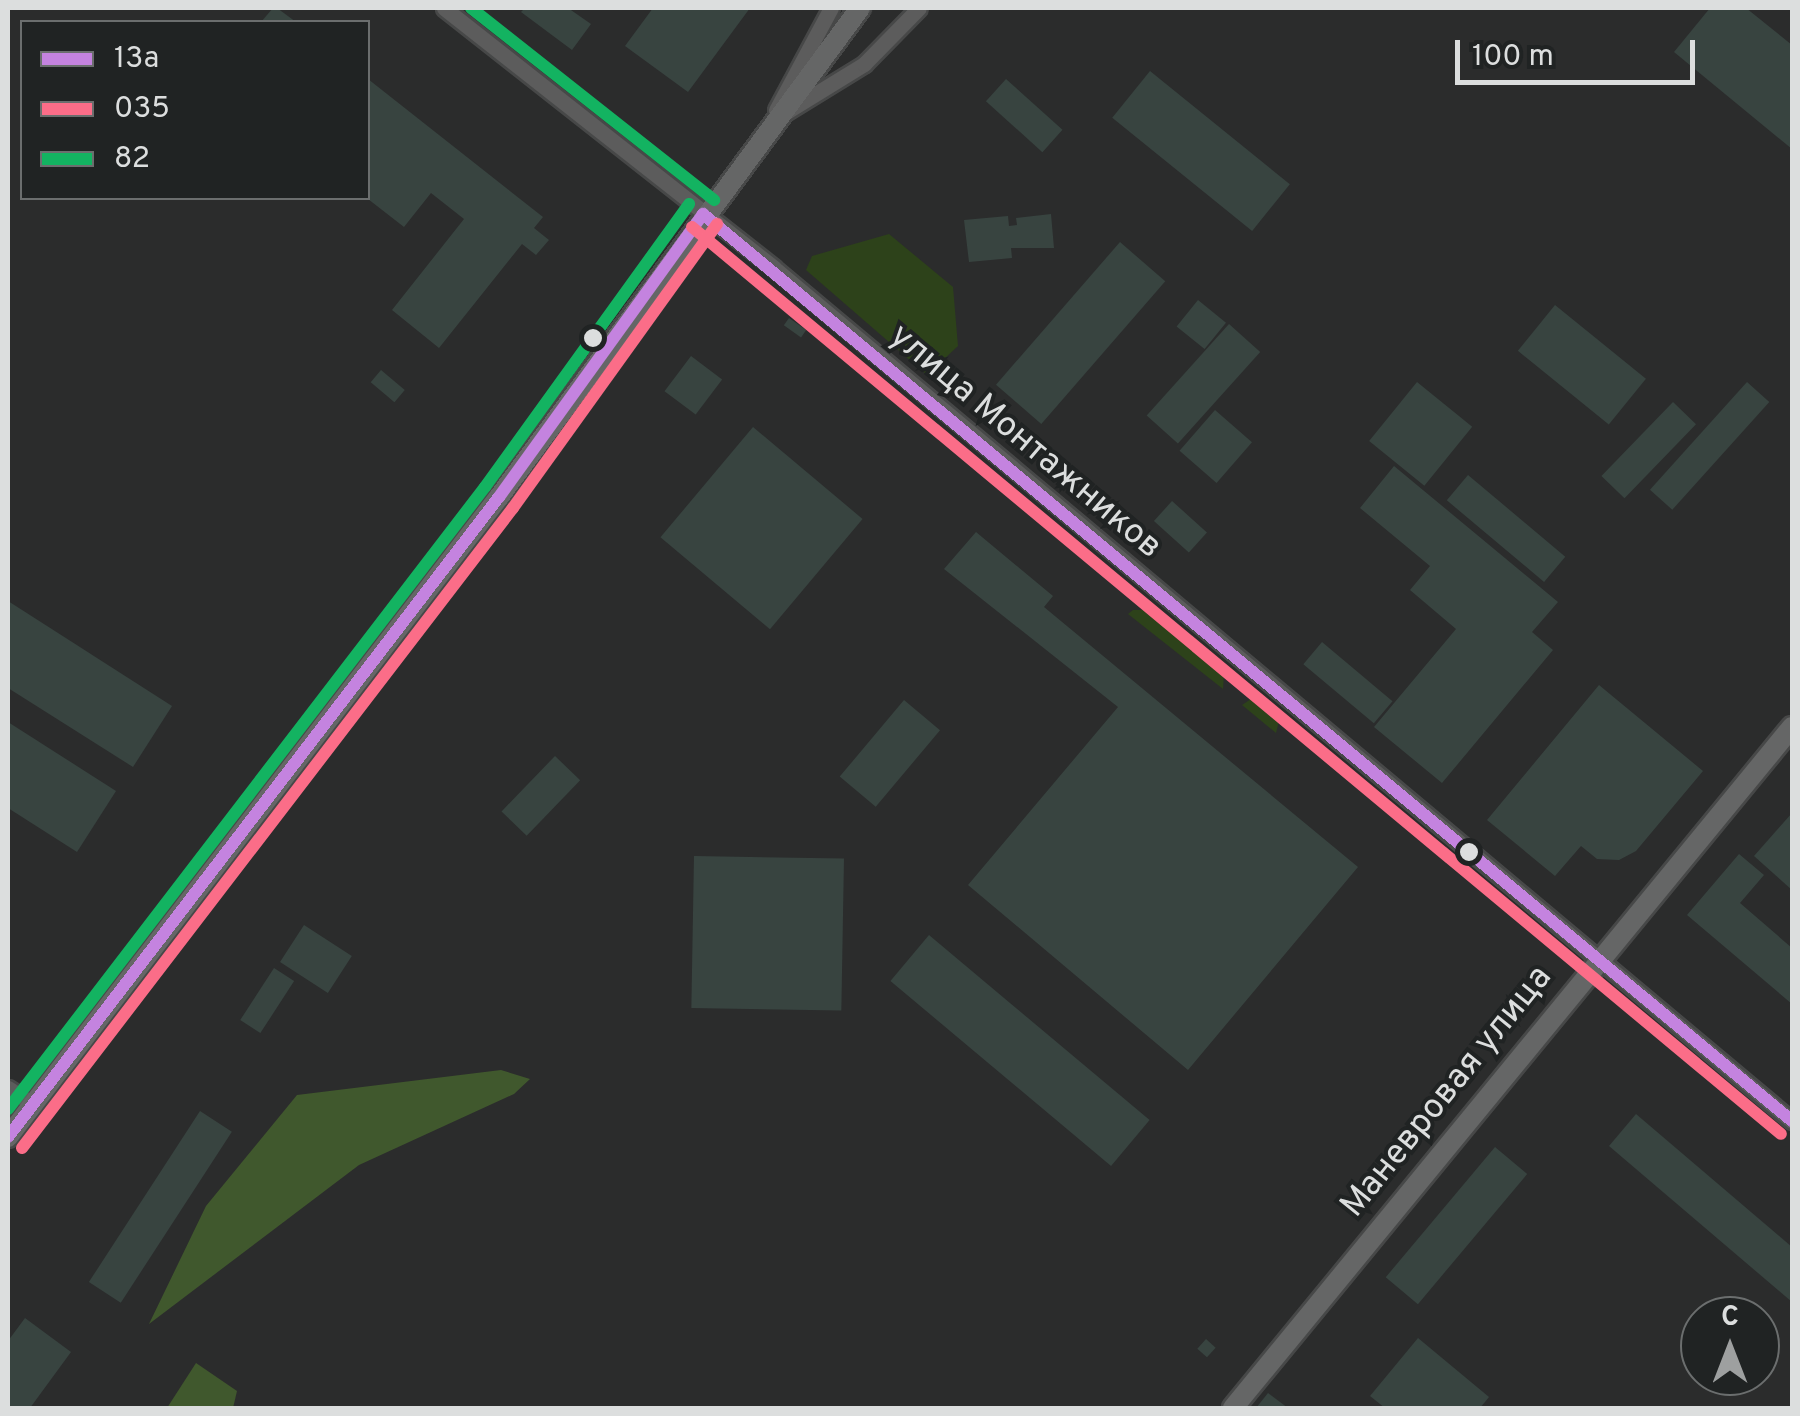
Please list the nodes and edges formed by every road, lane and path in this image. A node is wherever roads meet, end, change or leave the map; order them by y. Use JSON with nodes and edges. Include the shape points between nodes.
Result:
{"nodes":[{"id":1,"x":444,"y":8,"type":"edge"},
{"id":2,"x":831,"y":8,"type":"edge"},
{"id":3,"x":860,"y":8,"type":"edge"},
{"id":4,"x":919,"y":8,"type":"edge"},
{"id":5,"x":770,"y":122,"type":"junction"},
{"id":6,"x":703,"y":214,"type":"junction"},
{"id":7,"x":1792,"y":727,"type":"edge"},
{"id":8,"x":1598,"y":958,"type":"junction"},
{"id":9,"x":8,"y":1088,"type":"edge"},
{"id":10,"x":34,"y":1105,"type":"junction"},
{"id":11,"x":1792,"y":1121,"type":"edge"},
{"id":12,"x":8,"y":1137,"type":"edge"},
{"id":13,"x":1233,"y":1408,"type":"edge"}],
"edges":[{"from":1,"to":6,"type":"street","name":"улица Монтажников"},
{"from":2,"to":5,"type":"street"},
{"from":3,"to":5,"type":"main road"},
{"from":4,"to":5,"type":"street","via":[[864,64]]},
{"from":5,"to":6,"type":"main road"},
{"from":6,"to":8,"type":"street","name":"улица Монтажников"},
{"from":6,"to":10,"type":"main road","via":[[498,497]]},
{"from":7,"to":8,"type":"main road","name":"Маневровая улица"},
{"from":8,"to":11,"type":"street","name":"улица Монтажников"},
{"from":8,"to":13,"type":"main road","name":"Маневровая улица"},
{"from":9,"to":10,"type":"street"},
{"from":10,"to":12,"type":"main road"}]}
